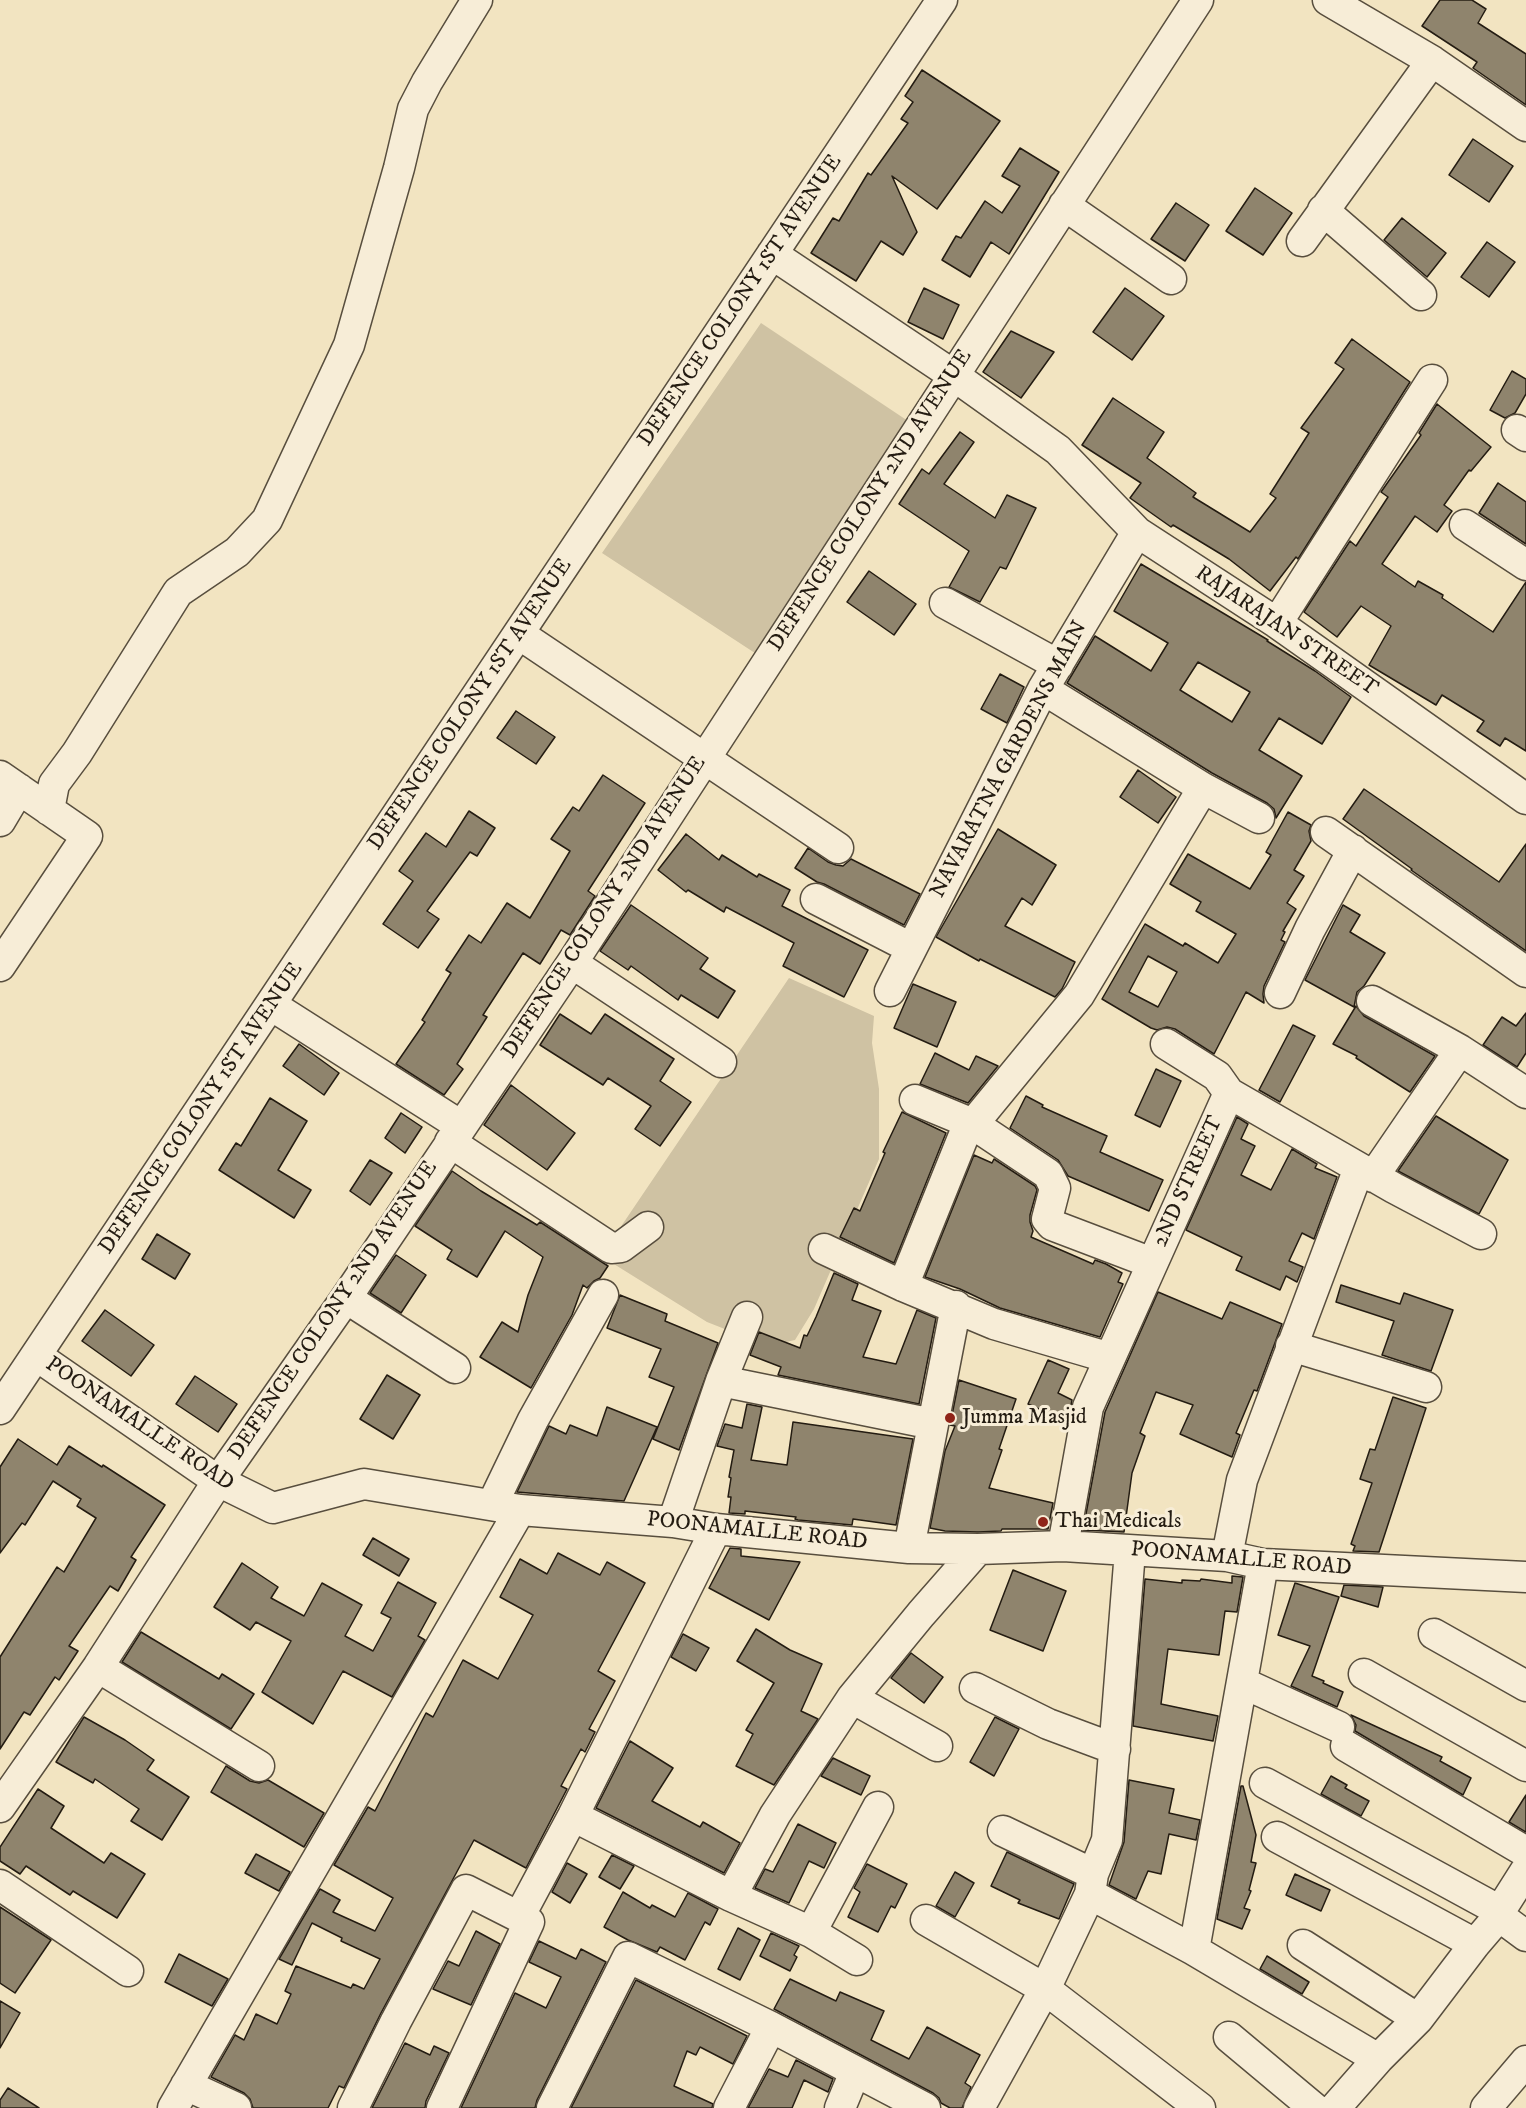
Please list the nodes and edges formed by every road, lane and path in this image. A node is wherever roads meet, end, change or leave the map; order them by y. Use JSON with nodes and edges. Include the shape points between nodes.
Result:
{"nodes":[{"id":1,"x":477,"y":0,"type":"edge"},
{"id":2,"x":942,"y":0,"type":"edge"},
{"id":3,"x":1198,"y":0,"type":"edge"},
{"id":4,"x":1328,"y":0,"type":"edge"},
{"id":5,"x":1432,"y":61,"type":"junction"},
{"id":6,"x":1526,"y":126,"type":"edge"},
{"id":7,"x":1064,"y":205,"type":"junction"},
{"id":8,"x":1323,"y":210,"type":"junction"},
{"id":9,"x":1302,"y":241,"type":"dead end"},
{"id":10,"x":772,"y":254,"type":"junction"},
{"id":11,"x":1171,"y":279,"type":"dead end"},
{"id":12,"x":1422,"y":295,"type":"dead end"},
{"id":13,"x":953,"y":375,"type":"junction"},
{"id":14,"x":1432,"y":380,"type":"dead end"},
{"id":15,"x":1465,"y":525,"type":"dead end"},
{"id":16,"x":1137,"y":532,"type":"junction"},
{"id":17,"x":1526,"y":566,"type":"edge"},
{"id":18,"x":945,"y":603,"type":"dead end"},
{"id":19,"x":1277,"y":623,"type":"junction"},
{"id":20,"x":519,"y":634,"type":"junction"},
{"id":21,"x":1050,"y":677,"type":"junction"},
{"id":22,"x":704,"y":758,"type":"junction"},
{"id":23,"x":10,"y":782,"type":"edge"},
{"id":24,"x":1203,"y":788,"type":"junction"},
{"id":25,"x":1526,"y":799,"type":"edge"},
{"id":26,"x":49,"y":810,"type":"junction"},
{"id":27,"x":1259,"y":818,"type":"dead end"},
{"id":28,"x":0,"y":821,"type":"edge"},
{"id":29,"x":1326,"y":832,"type":"dead end"},
{"id":30,"x":838,"y":848,"type":"dead end"},
{"id":31,"x":1353,"y":850,"type":"junction"},
{"id":32,"x":816,"y":899,"type":"dead end"},
{"id":33,"x":911,"y":948,"type":"junction"},
{"id":34,"x":572,"y":963,"type":"junction"},
{"id":35,"x":0,"y":966,"type":"edge"},
{"id":36,"x":1526,"y":972,"type":"edge"},
{"id":37,"x":890,"y":991,"type":"dead end"},
{"id":38,"x":1280,"y":993,"type":"dead end"},
{"id":39,"x":1372,"y":1001,"type":"dead end"},
{"id":40,"x":271,"y":1005,"type":"junction"},
{"id":41,"x":1166,"y":1044,"type":"dead end"},
{"id":42,"x":1460,"y":1050,"type":"junction"},
{"id":43,"x":721,"y":1062,"type":"dead end"},
{"id":44,"x":1229,"y":1093,"type":"junction"},
{"id":45,"x":1526,"y":1093,"type":"edge"},
{"id":46,"x":915,"y":1100,"type":"dead end"},
{"id":47,"x":973,"y":1124,"type":"junction"},
{"id":48,"x":456,"y":1134,"type":"junction"},
{"id":49,"x":1366,"y":1172,"type":"junction"},
{"id":50,"x":648,"y":1227,"type":"dead end"},
{"id":51,"x":1481,"y":1234,"type":"dead end"},
{"id":52,"x":824,"y":1249,"type":"dead end"},
{"id":53,"x":1152,"y":1263,"type":"junction"},
{"id":54,"x":903,"y":1286,"type":"junction"},
{"id":55,"x":603,"y":1295,"type":"dead end"},
{"id":56,"x":346,"y":1298,"type":"junction"},
{"id":57,"x":956,"y":1306,"type":"junction"},
{"id":58,"x":747,"y":1317,"type":"dead end"},
{"id":59,"x":1291,"y":1346,"type":"junction"},
{"id":60,"x":37,"y":1356,"type":"junction"},
{"id":61,"x":1110,"y":1358,"type":"junction"},
{"id":62,"x":455,"y":1368,"type":"dead end"},
{"id":63,"x":721,"y":1382,"type":"junction"},
{"id":64,"x":1426,"y":1387,"type":"dead end"},
{"id":65,"x":0,"y":1409,"type":"edge"},
{"id":66,"x":933,"y":1424,"type":"junction"},
{"id":67,"x":218,"y":1481,"type":"junction"},
{"id":68,"x":506,"y":1508,"type":"junction"},
{"id":69,"x":673,"y":1522,"type":"junction"},
{"id":70,"x":716,"y":1529,"type":"junction"},
{"id":71,"x":1063,"y":1546,"type":"junction"},
{"id":72,"x":909,"y":1548,"type":"junction"},
{"id":73,"x":978,"y":1549,"type":"junction"},
{"id":74,"x":1130,"y":1551,"type":"junction"},
{"id":75,"x":1227,"y":1556,"type":"junction"},
{"id":76,"x":1263,"y":1564,"type":"junction"},
{"id":77,"x":1526,"y":1577,"type":"edge"},
{"id":78,"x":1434,"y":1634,"type":"dead end"},
{"id":79,"x":98,"y":1667,"type":"junction"},
{"id":80,"x":1364,"y":1674,"type":"dead end"},
{"id":81,"x":1244,"y":1681,"type":"junction"},
{"id":82,"x":1526,"y":1686,"type":"edge"},
{"id":83,"x":975,"y":1688,"type":"dead end"},
{"id":84,"x":852,"y":1698,"type":"junction"},
{"id":85,"x":937,"y":1746,"type":"dead end"},
{"id":86,"x":1115,"y":1749,"type":"junction"},
{"id":87,"x":259,"y":1766,"type":"dead end"},
{"id":88,"x":1526,"y":1766,"type":"edge"},
{"id":89,"x":1265,"y":1783,"type":"dead end"},
{"id":90,"x":0,"y":1807,"type":"edge"},
{"id":91,"x":878,"y":1807,"type":"dead end"},
{"id":92,"x":573,"y":1816,"type":"junction"},
{"id":93,"x":1003,"y":1831,"type":"dead end"},
{"id":94,"x":1277,"y":1837,"type":"dead end"},
{"id":95,"x":1526,"y":1851,"type":"edge"},
{"id":96,"x":1526,"y":1870,"type":"edge"},
{"id":97,"x":1091,"y":1884,"type":"junction"},
{"id":98,"x":0,"y":1885,"type":"edge"},
{"id":99,"x":731,"y":1896,"type":"junction"},
{"id":100,"x":1500,"y":1914,"type":"junction"},
{"id":101,"x":519,"y":1917,"type":"junction"},
{"id":102,"x":926,"y":1920,"type":"dead end"},
{"id":103,"x":811,"y":1932,"type":"junction"},
{"id":104,"x":1526,"y":1935,"type":"edge"},
{"id":105,"x":1475,"y":1944,"type":"junction"},
{"id":106,"x":1303,"y":1945,"type":"dead end"},
{"id":107,"x":1194,"y":1950,"type":"junction"},
{"id":108,"x":857,"y":1960,"type":"dead end"},
{"id":109,"x":128,"y":1971,"type":"dead end"},
{"id":110,"x":1045,"y":1989,"type":"junction"},
{"id":111,"x":1418,"y":2019,"type":"junction"},
{"id":112,"x":771,"y":2027,"type":"junction"},
{"id":113,"x":1229,"y":2037,"type":"dead end"},
{"id":114,"x":1378,"y":2059,"type":"junction"},
{"id":115,"x":1526,"y":2061,"type":"edge"},
{"id":116,"x":855,"y":2072,"type":"junction"},
{"id":117,"x":179,"y":2097,"type":"edge"},
{"id":118,"x":236,"y":2108,"type":"edge"},
{"id":119,"x":352,"y":2108,"type":"edge"},
{"id":120,"x":442,"y":2108,"type":"edge"},
{"id":121,"x":552,"y":2108,"type":"edge"},
{"id":122,"x":729,"y":2108,"type":"edge"},
{"id":123,"x":840,"y":2108,"type":"edge"},
{"id":124,"x":925,"y":2108,"type":"edge"},
{"id":125,"x":979,"y":2108,"type":"edge"},
{"id":126,"x":1200,"y":2108,"type":"edge"},
{"id":127,"x":1314,"y":2108,"type":"edge"},
{"id":128,"x":1335,"y":2108,"type":"edge"},
{"id":129,"x":1486,"y":2108,"type":"edge"}],
"edges":[{"from":1,"to":26,"type":"street","via":[[413,109],[349,345],[267,520],[237,552],[178,592],[54,784]]},
{"from":2,"to":10,"type":"street","name":"DEFENCE COLONY 1ST AVENUE"},
{"from":3,"to":7,"type":"street","name":"DEFENCE COLONY 2ND AVENUE"},
{"from":4,"to":5,"type":"street"},
{"from":5,"to":6,"type":"street"},
{"from":5,"to":8,"type":"street"},
{"from":7,"to":11,"type":"street"},
{"from":7,"to":13,"type":"street","name":"DEFENCE COLONY 2ND AVENUE"},
{"from":8,"to":9,"type":"street"},
{"from":8,"to":12,"type":"street"},
{"from":10,"to":13,"type":"street","name":"RAJARAJAN STREET"},
{"from":10,"to":20,"type":"street","name":"DEFENCE COLONY 1ST AVENUE"},
{"from":13,"to":16,"type":"street","name":"RAJARAJAN STREET","via":[[1058,450]]},
{"from":13,"to":22,"type":"street","name":"DEFENCE COLONY 2ND AVENUE"},
{"from":14,"to":19,"type":"street"},
{"from":15,"to":17,"type":"street"},
{"from":16,"to":19,"type":"street","name":"RAJARAJAN STREET"},
{"from":16,"to":21,"type":"street","name":"NAVARATNA GARDENS MAIN"},
{"from":18,"to":21,"type":"street"},
{"from":19,"to":25,"type":"street","name":"RAJARAJAN STREET"},
{"from":20,"to":22,"type":"street"},
{"from":20,"to":40,"type":"street","name":"DEFENCE COLONY 1ST AVENUE"},
{"from":21,"to":24,"type":"street"},
{"from":21,"to":33,"type":"street","name":"NAVARATNA GARDENS MAIN"},
{"from":22,"to":30,"type":"street"},
{"from":22,"to":34,"type":"street","name":"DEFENCE COLONY 2ND AVENUE"},
{"from":23,"to":26,"type":"street"},
{"from":23,"to":28,"type":"street"},
{"from":24,"to":27,"type":"street"},
{"from":24,"to":47,"type":"street","via":[[1079,994]]},
{"from":26,"to":35,"type":"street","via":[[87,836]]},
{"from":29,"to":31,"type":"street"},
{"from":31,"to":36,"type":"street"},
{"from":31,"to":38,"type":"street"},
{"from":32,"to":33,"type":"street"},
{"from":33,"to":37,"type":"street","name":"NAVARATNA GARDENS MAIN"},
{"from":34,"to":43,"type":"street"},
{"from":34,"to":48,"type":"street","name":"DEFENCE COLONY 2ND AVENUE"},
{"from":39,"to":42,"type":"street"},
{"from":40,"to":48,"type":"street"},
{"from":40,"to":60,"type":"street","name":"DEFENCE COLONY 1ST AVENUE"},
{"from":41,"to":44,"type":"street","via":[[1217,1076]]},
{"from":42,"to":45,"type":"street"},
{"from":42,"to":49,"type":"street"},
{"from":44,"to":49,"type":"street","name":"2ND STREET"},
{"from":44,"to":53,"type":"street","name":"2ND STREET"},
{"from":46,"to":47,"type":"street"},
{"from":47,"to":53,"type":"street","via":[[1048,1174],[1055,1188],[1047,1219],[1053,1225]]},
{"from":47,"to":54,"type":"street","via":[[960,1146]]},
{"from":48,"to":50,"type":"street","via":[[611,1248],[621,1247]]},
{"from":48,"to":56,"type":"street","name":"DEFENCE COLONY 2ND AVENUE"},
{"from":49,"to":51,"type":"street","name":"2ND STREET"},
{"from":49,"to":59,"type":"street"},
{"from":52,"to":54,"type":"street"},
{"from":53,"to":61,"type":"street","name":"2ND STREET"},
{"from":54,"to":57,"type":"street"},
{"from":55,"to":68,"type":"street","via":[[533,1420]]},
{"from":56,"to":62,"type":"street"},
{"from":56,"to":67,"type":"street","name":"DEFENCE COLONY 2ND AVENUE"},
{"from":57,"to":61,"type":"street","via":[[994,1324]]},
{"from":57,"to":66,"type":"street"},
{"from":58,"to":63,"type":"street"},
{"from":59,"to":64,"type":"street"},
{"from":59,"to":75,"type":"street","via":[[1242,1480]]},
{"from":60,"to":65,"type":"street","name":"DEFENCE COLONY 1ST AVENUE"},
{"from":60,"to":67,"type":"street","name":"POONAMALLE ROAD"},
{"from":61,"to":71,"type":"street","name":"2ND STREET","via":[[1088,1407]]},
{"from":63,"to":66,"type":"street"},
{"from":63,"to":69,"type":"street"},
{"from":66,"to":72,"type":"street"},
{"from":67,"to":68,"type":"street","name":"POONAMALLE ROAD","via":[[273,1508],[364,1484]]},
{"from":67,"to":79,"type":"street","name":"DEFENCE COLONY 2ND AVENUE"},
{"from":68,"to":69,"type":"street","name":"POONAMALLE ROAD"},
{"from":68,"to":117,"type":"street"},
{"from":69,"to":70,"type":"street","name":"POONAMALLE ROAD"},
{"from":70,"to":72,"type":"street","name":"POONAMALLE ROAD"},
{"from":70,"to":92,"type":"street"},
{"from":71,"to":73,"type":"street","name":"POONAMALLE ROAD"},
{"from":71,"to":74,"type":"street","name":"POONAMALLE ROAD"},
{"from":72,"to":73,"type":"street","name":"POONAMALLE ROAD"},
{"from":73,"to":84,"type":"street"},
{"from":74,"to":75,"type":"street","name":"POONAMALLE ROAD"},
{"from":74,"to":86,"type":"street"},
{"from":75,"to":76,"type":"street","name":"POONAMALLE ROAD"},
{"from":76,"to":77,"type":"street","name":"POONAMALLE ROAD"},
{"from":76,"to":81,"type":"street"},
{"from":78,"to":82,"type":"street"},
{"from":79,"to":87,"type":"street"},
{"from":79,"to":90,"type":"street","name":"DEFENCE COLONY 2ND AVENUE"},
{"from":80,"to":88,"type":"street"},
{"from":81,"to":95,"type":"street","via":[[1343,1737]]},
{"from":81,"to":107,"type":"street"},
{"from":83,"to":86,"type":"street","via":[[1048,1724]]},
{"from":84,"to":85,"type":"street"},
{"from":84,"to":99,"type":"street","via":[[775,1815]]},
{"from":86,"to":97,"type":"street","via":[[1107,1840]]},
{"from":89,"to":100,"type":"street"},
{"from":91,"to":103,"type":"street"},
{"from":92,"to":99,"type":"street"},
{"from":92,"to":101,"type":"street"},
{"from":93,"to":97,"type":"street"},
{"from":94,"to":105,"type":"street"},
{"from":96,"to":100,"type":"street"},
{"from":97,"to":107,"type":"street"},
{"from":97,"to":110,"type":"street"},
{"from":98,"to":109,"type":"street"},
{"from":99,"to":103,"type":"street"},
{"from":100,"to":104,"type":"street"},
{"from":100,"to":105,"type":"street"},
{"from":101,"to":119,"type":"street","via":[[466,1890]]},
{"from":101,"to":120,"type":"street","via":[[529,1922]]},
{"from":102,"to":110,"type":"street"},
{"from":103,"to":108,"type":"street"},
{"from":105,"to":111,"type":"street"},
{"from":106,"to":111,"type":"street"},
{"from":107,"to":114,"type":"street"},
{"from":110,"to":125,"type":"street"},
{"from":110,"to":126,"type":"street"},
{"from":111,"to":114,"type":"street"},
{"from":112,"to":116,"type":"street"},
{"from":112,"to":121,"type":"street","via":[[628,1957]]},
{"from":112,"to":122,"type":"street"},
{"from":113,"to":127,"type":"street"},
{"from":114,"to":128,"type":"street"},
{"from":115,"to":129,"type":"street"},
{"from":116,"to":123,"type":"street"},
{"from":116,"to":124,"type":"street"},
{"from":117,"to":118,"type":"street"}]}
